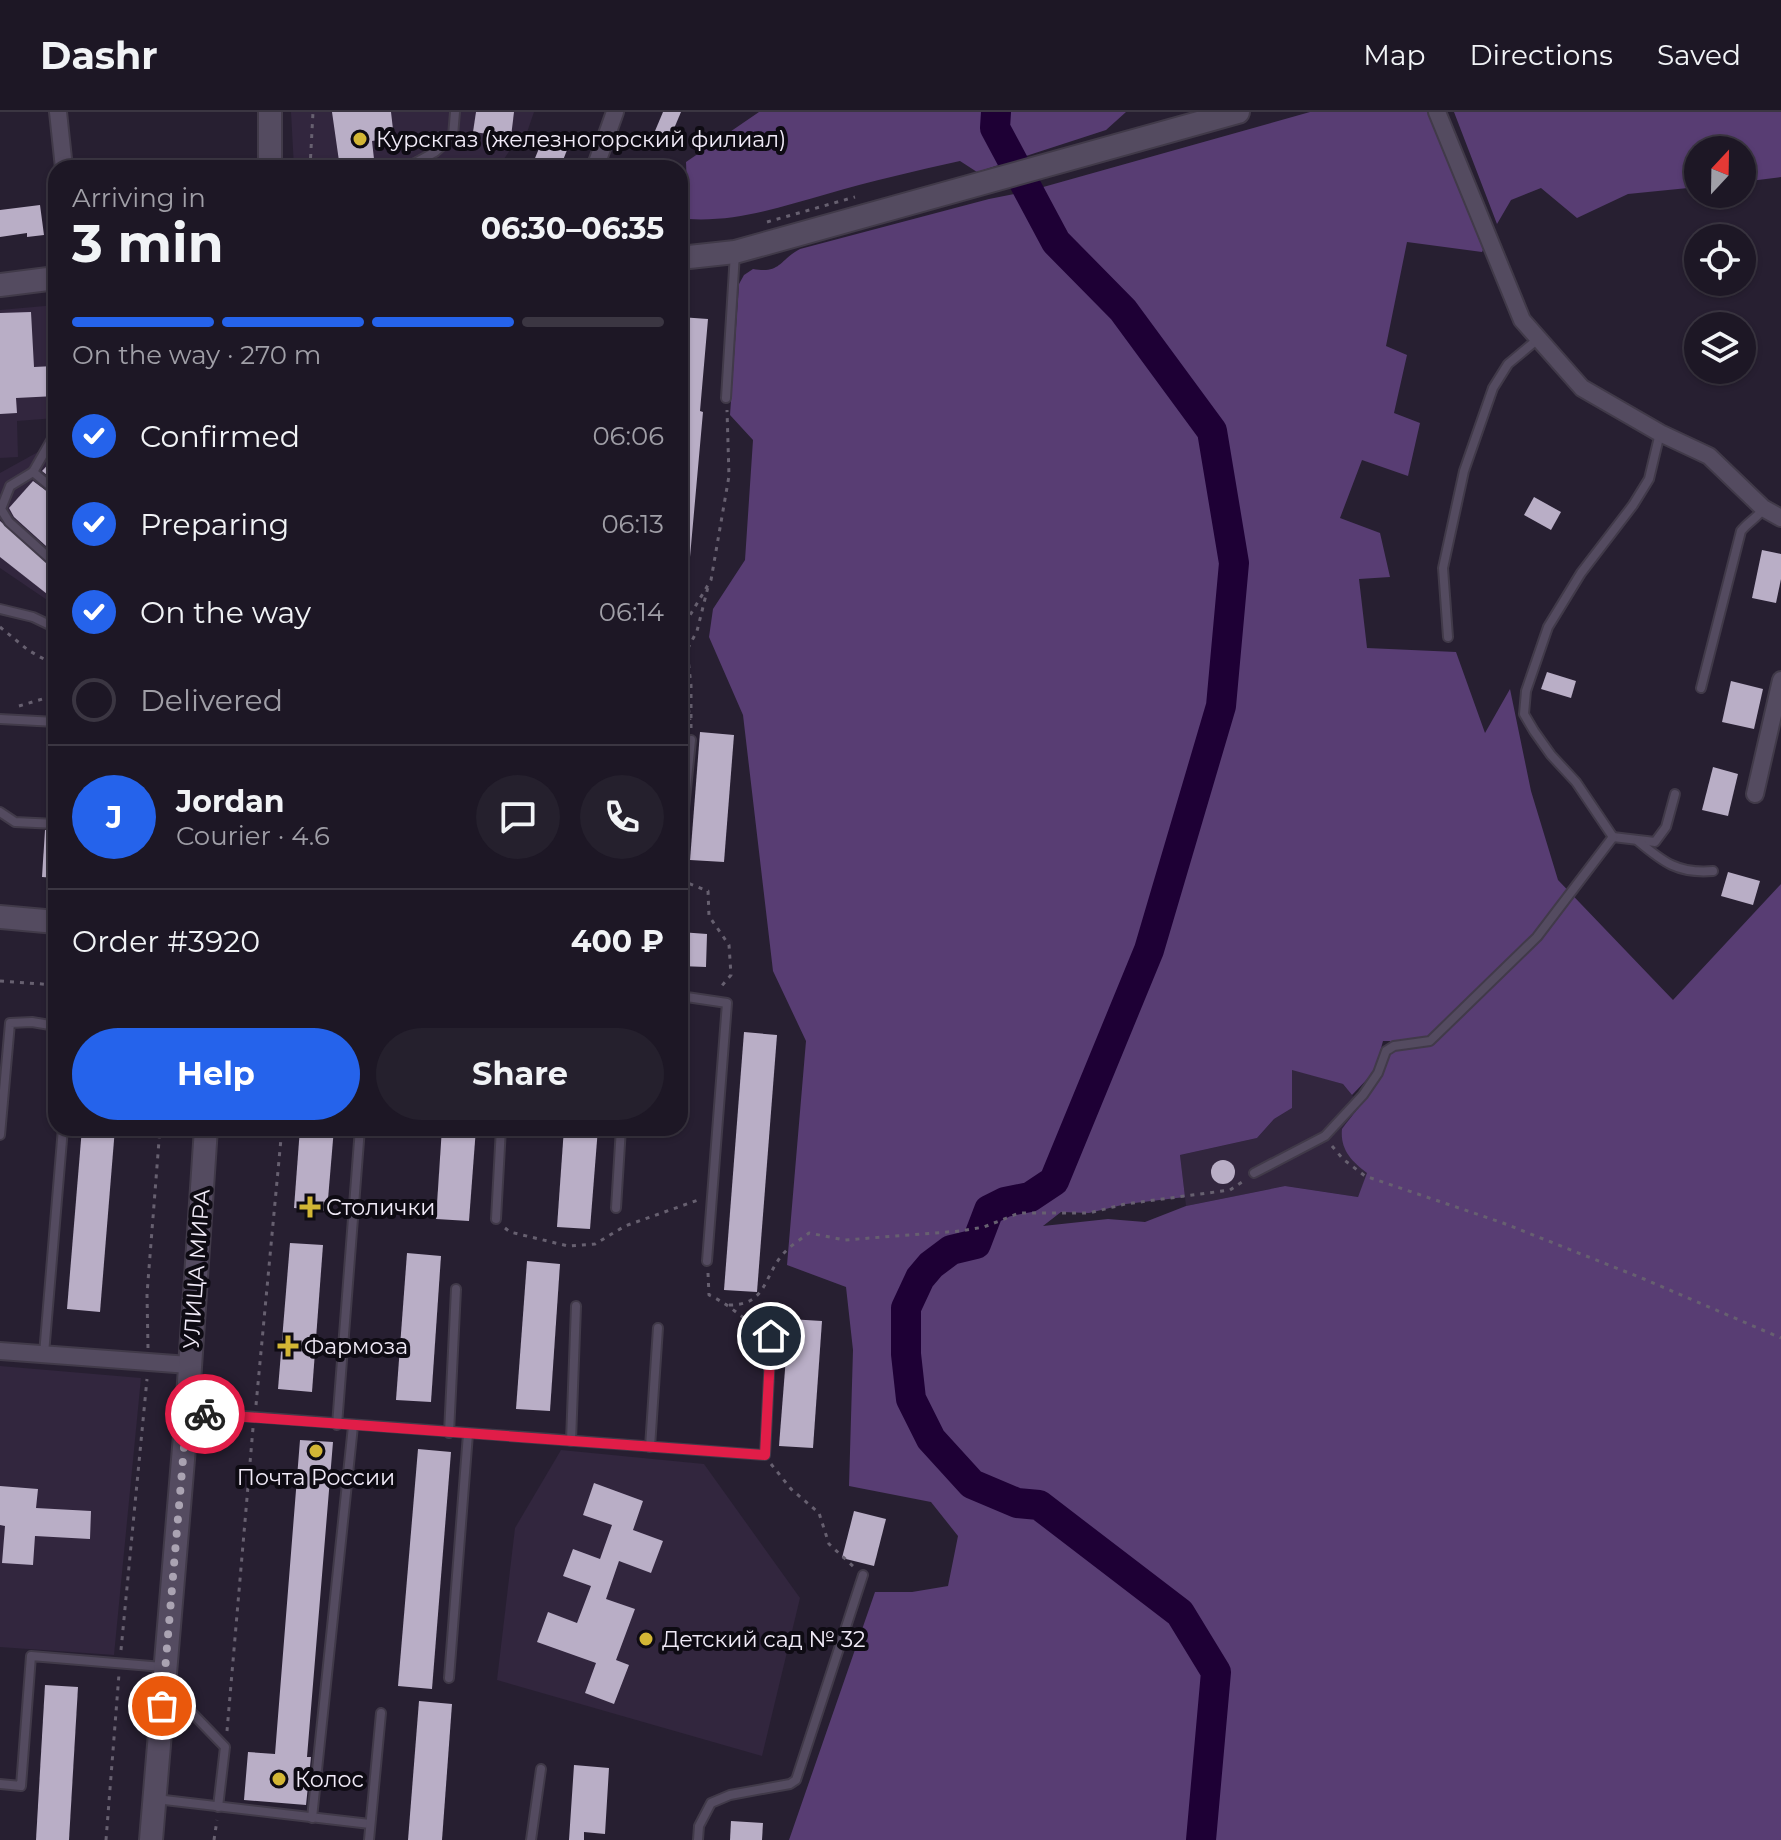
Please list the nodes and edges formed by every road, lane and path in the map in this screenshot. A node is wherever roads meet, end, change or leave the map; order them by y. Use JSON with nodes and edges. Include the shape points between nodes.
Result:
{"nodes":[{"id":1,"x":58,"y":112,"type":"edge"},
{"id":2,"x":270,"y":112,"type":"edge"},
{"id":3,"x":313,"y":112,"type":"edge"},
{"id":4,"x":455,"y":112,"type":"edge"},
{"id":5,"x":615,"y":112,"type":"edge"},
{"id":6,"x":1238,"y":112,"type":"edge"},
{"id":7,"x":1437,"y":112,"type":"edge"},
{"id":8,"x":63,"y":160,"type":"edge"},
{"id":9,"x":270,"y":160,"type":"edge"},
{"id":10,"x":310,"y":160,"type":"edge"},
{"id":11,"x":420,"y":160,"type":"edge"},
{"id":12,"x":598,"y":160,"type":"edge"},
{"id":13,"x":735,"y":252,"type":"junction"},
{"id":14,"x":688,"y":257,"type":"edge"},
{"id":15,"x":48,"y":279,"type":"edge"},
{"id":16,"x":0,"y":285,"type":"edge"},
{"id":17,"x":1538,"y":339,"type":"junction"},
{"id":18,"x":726,"y":398,"type":"joint"},
{"id":19,"x":1660,"y":433,"type":"junction"},
{"id":20,"x":48,"y":446,"type":"edge"},
{"id":21,"x":33,"y":472,"type":"junction"},
{"id":22,"x":48,"y":484,"type":"edge"},
{"id":23,"x":1763,"y":508,"type":"junction"},
{"id":24,"x":1781,"y":518,"type":"edge"},
{"id":25,"x":48,"y":557,"type":"edge"},
{"id":26,"x":709,"y":584,"type":"junction"},
{"id":27,"x":0,"y":609,"type":"edge"},
{"id":28,"x":688,"y":619,"type":"edge"},
{"id":29,"x":48,"y":624,"type":"edge"},
{"id":30,"x":0,"y":627,"type":"edge"},
{"id":31,"x":1448,"y":637,"type":"dead end"},
{"id":32,"x":688,"y":648,"type":"edge"},
{"id":33,"x":688,"y":659,"type":"edge"},
{"id":34,"x":48,"y":661,"type":"edge"},
{"id":35,"x":1781,"y":680,"type":"edge"},
{"id":36,"x":1701,"y":688,"type":"dead end"},
{"id":37,"x":48,"y":697,"type":"edge"},
{"id":38,"x":688,"y":705,"type":"edge"},
{"id":39,"x":10,"y":708,"type":"dead end"},
{"id":40,"x":0,"y":719,"type":"edge"},
{"id":41,"x":48,"y":722,"type":"edge"},
{"id":42,"x":691,"y":740,"type":"junction"},
{"id":43,"x":688,"y":769,"type":"edge"},
{"id":44,"x":1675,"y":794,"type":"dead end"},
{"id":45,"x":1755,"y":794,"type":"dead end"},
{"id":46,"x":0,"y":812,"type":"edge"},
{"id":47,"x":48,"y":824,"type":"edge"},
{"id":48,"x":1613,"y":837,"type":"junction"},
{"id":49,"x":1637,"y":840,"type":"junction"},
{"id":50,"x":1713,"y":871,"type":"dead end"},
{"id":51,"x":688,"y":883,"type":"edge"},
{"id":52,"x":0,"y":917,"type":"edge"},
{"id":53,"x":48,"y":921,"type":"edge"},
{"id":54,"x":0,"y":981,"type":"edge"},
{"id":55,"x":48,"y":984,"type":"edge"},
{"id":56,"x":688,"y":997,"type":"edge"},
{"id":57,"x":709,"y":1000,"type":"junction"},
{"id":58,"x":48,"y":1025,"type":"edge"},
{"id":59,"x":0,"y":1135,"type":"edge"},
{"id":60,"x":62,"y":1136,"type":"edge"},
{"id":61,"x":159,"y":1136,"type":"edge"},
{"id":62,"x":205,"y":1136,"type":"edge"},
{"id":63,"x":281,"y":1136,"type":"edge"},
{"id":64,"x":359,"y":1136,"type":"edge"},
{"id":65,"x":501,"y":1136,"type":"edge"},
{"id":66,"x":620,"y":1136,"type":"edge"},
{"id":67,"x":1325,"y":1136,"type":"junction"},
{"id":68,"x":1254,"y":1173,"type":"joint"},
{"id":69,"x":712,"y":1197,"type":"junction"},
{"id":70,"x":616,"y":1208,"type":"dead end"},
{"id":71,"x":496,"y":1219,"type":"joint"},
{"id":72,"x":707,"y":1261,"type":"joint"},
{"id":73,"x":456,"y":1289,"type":"dead end"},
{"id":74,"x":729,"y":1305,"type":"junction"},
{"id":75,"x":576,"y":1306,"type":"dead end"},
{"id":76,"x":658,"y":1328,"type":"dead end"},
{"id":77,"x":771,"y":1336,"type":"joint"},
{"id":78,"x":1781,"y":1338,"type":"edge"},
{"id":79,"x":0,"y":1351,"type":"edge"},
{"id":80,"x":44,"y":1355,"type":"junction"},
{"id":81,"x":148,"y":1362,"type":"junction"},
{"id":82,"x":189,"y":1365,"type":"junction"},
{"id":83,"x":187,"y":1412,"type":"junction"},
{"id":84,"x":254,"y":1419,"type":"junction"},
{"id":85,"x":337,"y":1425,"type":"junction"},
{"id":86,"x":353,"y":1426,"type":"junction"},
{"id":87,"x":449,"y":1433,"type":"junction"},
{"id":88,"x":468,"y":1434,"type":"junction"},
{"id":89,"x":571,"y":1441,"type":"junction"},
{"id":90,"x":650,"y":1447,"type":"junction"},
{"id":91,"x":765,"y":1455,"type":"junction"},
{"id":92,"x":863,"y":1575,"type":"joint"},
{"id":93,"x":120,"y":1663,"type":"junction"},
{"id":94,"x":164,"y":1676,"type":"junction"},
{"id":95,"x":449,"y":1678,"type":"dead end"},
{"id":96,"x":381,"y":1713,"type":"dead end"},
{"id":97,"x":225,"y":1747,"type":"junction"},
{"id":98,"x":541,"y":1769,"type":"dead end"},
{"id":99,"x":0,"y":1784,"type":"edge"},
{"id":100,"x":155,"y":1799,"type":"junction"},
{"id":101,"x":218,"y":1807,"type":"junction"},
{"id":102,"x":312,"y":1818,"type":"junction"},
{"id":103,"x":370,"y":1824,"type":"junction"},
{"id":104,"x":106,"y":1840,"type":"edge"},
{"id":105,"x":151,"y":1840,"type":"edge"},
{"id":106,"x":214,"y":1840,"type":"edge"},
{"id":107,"x":369,"y":1840,"type":"edge"},
{"id":108,"x":531,"y":1840,"type":"edge"},
{"id":109,"x":698,"y":1840,"type":"edge"}],
"edges":[{"from":1,"to":8,"type":"street"},
{"from":2,"to":9,"type":"main road"},
{"from":3,"to":10,"type":"path"},
{"from":4,"to":11,"type":"lane","via":[[453,136]]},
{"from":5,"to":12,"type":"street"},
{"from":6,"to":13,"type":"main road"},
{"from":7,"to":17,"type":"street","via":[[1522,320]]},
{"from":13,"to":14,"type":"main road"},
{"from":13,"to":18,"type":"lane"},
{"from":15,"to":16,"type":"main road"},
{"from":17,"to":19,"type":"street","via":[[1582,388]]},
{"from":17,"to":31,"type":"lane","via":[[1508,364],[1493,388],[1464,471],[1443,568]]},
{"from":18,"to":26,"type":"path","via":[[729,476]]},
{"from":19,"to":23,"type":"street","via":[[1709,456]]},
{"from":19,"to":48,"type":"lane","via":[[1649,479],[1548,627],[1526,691],[1524,714],[1534,731]]},
{"from":20,"to":21,"type":"lane"},
{"from":21,"to":22,"type":"lane"},
{"from":21,"to":25,"type":"lane","via":[[10,486],[1,509]]},
{"from":23,"to":24,"type":"street"},
{"from":23,"to":36,"type":"lane","via":[[1741,531]]},
{"from":26,"to":28,"type":"path"},
{"from":26,"to":32,"type":"path"},
{"from":27,"to":29,"type":"lane"},
{"from":30,"to":34,"type":"path"},
{"from":33,"to":42,"type":"path"},
{"from":35,"to":45,"type":"street"},
{"from":37,"to":39,"type":"path"},
{"from":38,"to":42,"type":"path"},
{"from":40,"to":41,"type":"lane"},
{"from":42,"to":43,"type":"lane"},
{"from":44,"to":49,"type":"lane","via":[[1666,827],[1655,842]]},
{"from":46,"to":47,"type":"lane","via":[[15,822]]},
{"from":48,"to":49,"type":"lane"},
{"from":48,"to":67,"type":"lane","via":[[1537,937],[1430,1041],[1386,1051],[1363,1095]]},
{"from":49,"to":50,"type":"lane","via":[[1670,866]]},
{"from":51,"to":57,"type":"path","via":[[708,891],[709,916],[729,945],[731,975]]},
{"from":52,"to":53,"type":"main road"},
{"from":54,"to":55,"type":"path"},
{"from":56,"to":57,"type":"lane"},
{"from":57,"to":69,"type":"lane","via":[[727,1003]]},
{"from":58,"to":59,"type":"lane","via":[[10,1023]]},
{"from":60,"to":80,"type":"lane"},
{"from":61,"to":81,"type":"path","via":[[147,1294]]},
{"from":62,"to":82,"type":"main road","name":"УЛИЦА МИРА"},
{"from":63,"to":84,"type":"path"},
{"from":64,"to":85,"type":"lane"},
{"from":65,"to":71,"type":"lane"},
{"from":66,"to":70,"type":"lane"},
{"from":67,"to":68,"type":"lane"},
{"from":67,"to":78,"type":"path","via":[[1365,1176],[1517,1228]]},
{"from":68,"to":74,"type":"path","via":[[1230,1190],[1089,1213],[1019,1213],[960,1231],[845,1240],[809,1233],[784,1253],[759,1297]]},
{"from":69,"to":71,"type":"path","via":[[625,1226],[595,1244],[568,1246],[510,1232]]},
{"from":69,"to":72,"type":"lane"},
{"from":72,"to":74,"type":"path","via":[[709,1295]]},
{"from":73,"to":87,"type":"lane"},
{"from":74,"to":77,"type":"path"},
{"from":75,"to":89,"type":"lane"},
{"from":76,"to":90,"type":"lane"},
{"from":77,"to":91,"type":"lane"},
{"from":79,"to":80,"type":"street"},
{"from":80,"to":81,"type":"street"},
{"from":81,"to":82,"type":"street"},
{"from":81,"to":93,"type":"path"},
{"from":82,"to":83,"type":"main road","name":"УЛИЦА МИРА"},
{"from":83,"to":84,"type":"lane"},
{"from":83,"to":94,"type":"main road","name":"УЛИЦА МИРА"},
{"from":84,"to":85,"type":"lane"},
{"from":84,"to":97,"type":"path"},
{"from":85,"to":86,"type":"lane"},
{"from":86,"to":87,"type":"lane"},
{"from":86,"to":102,"type":"lane"},
{"from":87,"to":88,"type":"lane"},
{"from":88,"to":89,"type":"lane"},
{"from":88,"to":95,"type":"lane"},
{"from":89,"to":90,"type":"lane"},
{"from":90,"to":91,"type":"lane"},
{"from":91,"to":92,"type":"path","via":[[791,1489],[819,1513],[829,1544]]},
{"from":92,"to":109,"type":"lane","via":[[796,1780],[711,1803]]},
{"from":93,"to":94,"type":"lane"},
{"from":93,"to":99,"type":"lane","via":[[31,1656],[21,1786]]},
{"from":93,"to":104,"type":"path"},
{"from":94,"to":97,"type":"lane"},
{"from":94,"to":100,"type":"main road","name":"УЛИЦА МИРА"},
{"from":96,"to":103,"type":"lane"},
{"from":97,"to":101,"type":"lane"},
{"from":98,"to":108,"type":"lane"},
{"from":100,"to":101,"type":"lane"},
{"from":100,"to":105,"type":"main road","name":"УЛИЦА МИРА"},
{"from":101,"to":102,"type":"lane"},
{"from":101,"to":106,"type":"path"},
{"from":102,"to":103,"type":"lane"},
{"from":103,"to":107,"type":"lane"}]}
